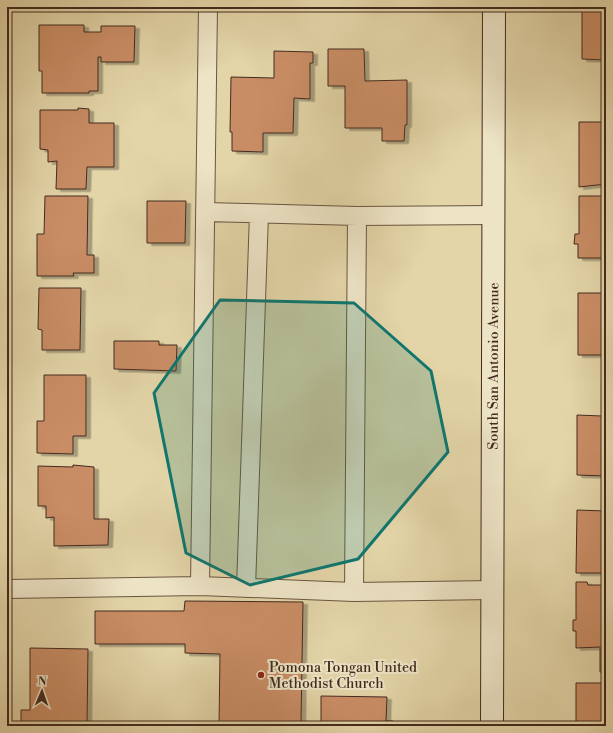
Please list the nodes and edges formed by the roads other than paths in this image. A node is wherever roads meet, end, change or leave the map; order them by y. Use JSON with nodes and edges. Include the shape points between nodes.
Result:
{"nodes":[{"id":1,"x":208,"y":7,"type":"edge"},
{"id":2,"x":494,"y":7,"type":"edge"},
{"id":3,"x":205,"y":212,"type":"junction"},
{"id":4,"x":259,"y":214,"type":"junction"},
{"id":5,"x":494,"y":215,"type":"junction"},
{"id":6,"x":357,"y":216,"type":"junction"},
{"id":7,"x":200,"y":586,"type":"junction"},
{"id":8,"x":246,"y":588,"type":"junction"},
{"id":9,"x":7,"y":589,"type":"edge"},
{"id":10,"x":493,"y":590,"type":"junction"},
{"id":11,"x":354,"y":592,"type":"junction"},
{"id":12,"x":492,"y":726,"type":"edge"}],
"edges":[{"from":1,"to":3,"type":"lane"},
{"from":2,"to":5,"type":"street","name":"South San Antonio Avenue"},
{"from":3,"to":4,"type":"lane"},
{"from":3,"to":7,"type":"lane"},
{"from":4,"to":6,"type":"lane"},
{"from":4,"to":8,"type":"lane"},
{"from":5,"to":6,"type":"lane"},
{"from":5,"to":10,"type":"street","name":"South San Antonio Avenue"},
{"from":6,"to":11,"type":"lane"},
{"from":7,"to":8,"type":"lane"},
{"from":7,"to":9,"type":"lane"},
{"from":8,"to":11,"type":"lane"},
{"from":10,"to":11,"type":"lane"},
{"from":10,"to":12,"type":"street","name":"South San Antonio Avenue"}]}
